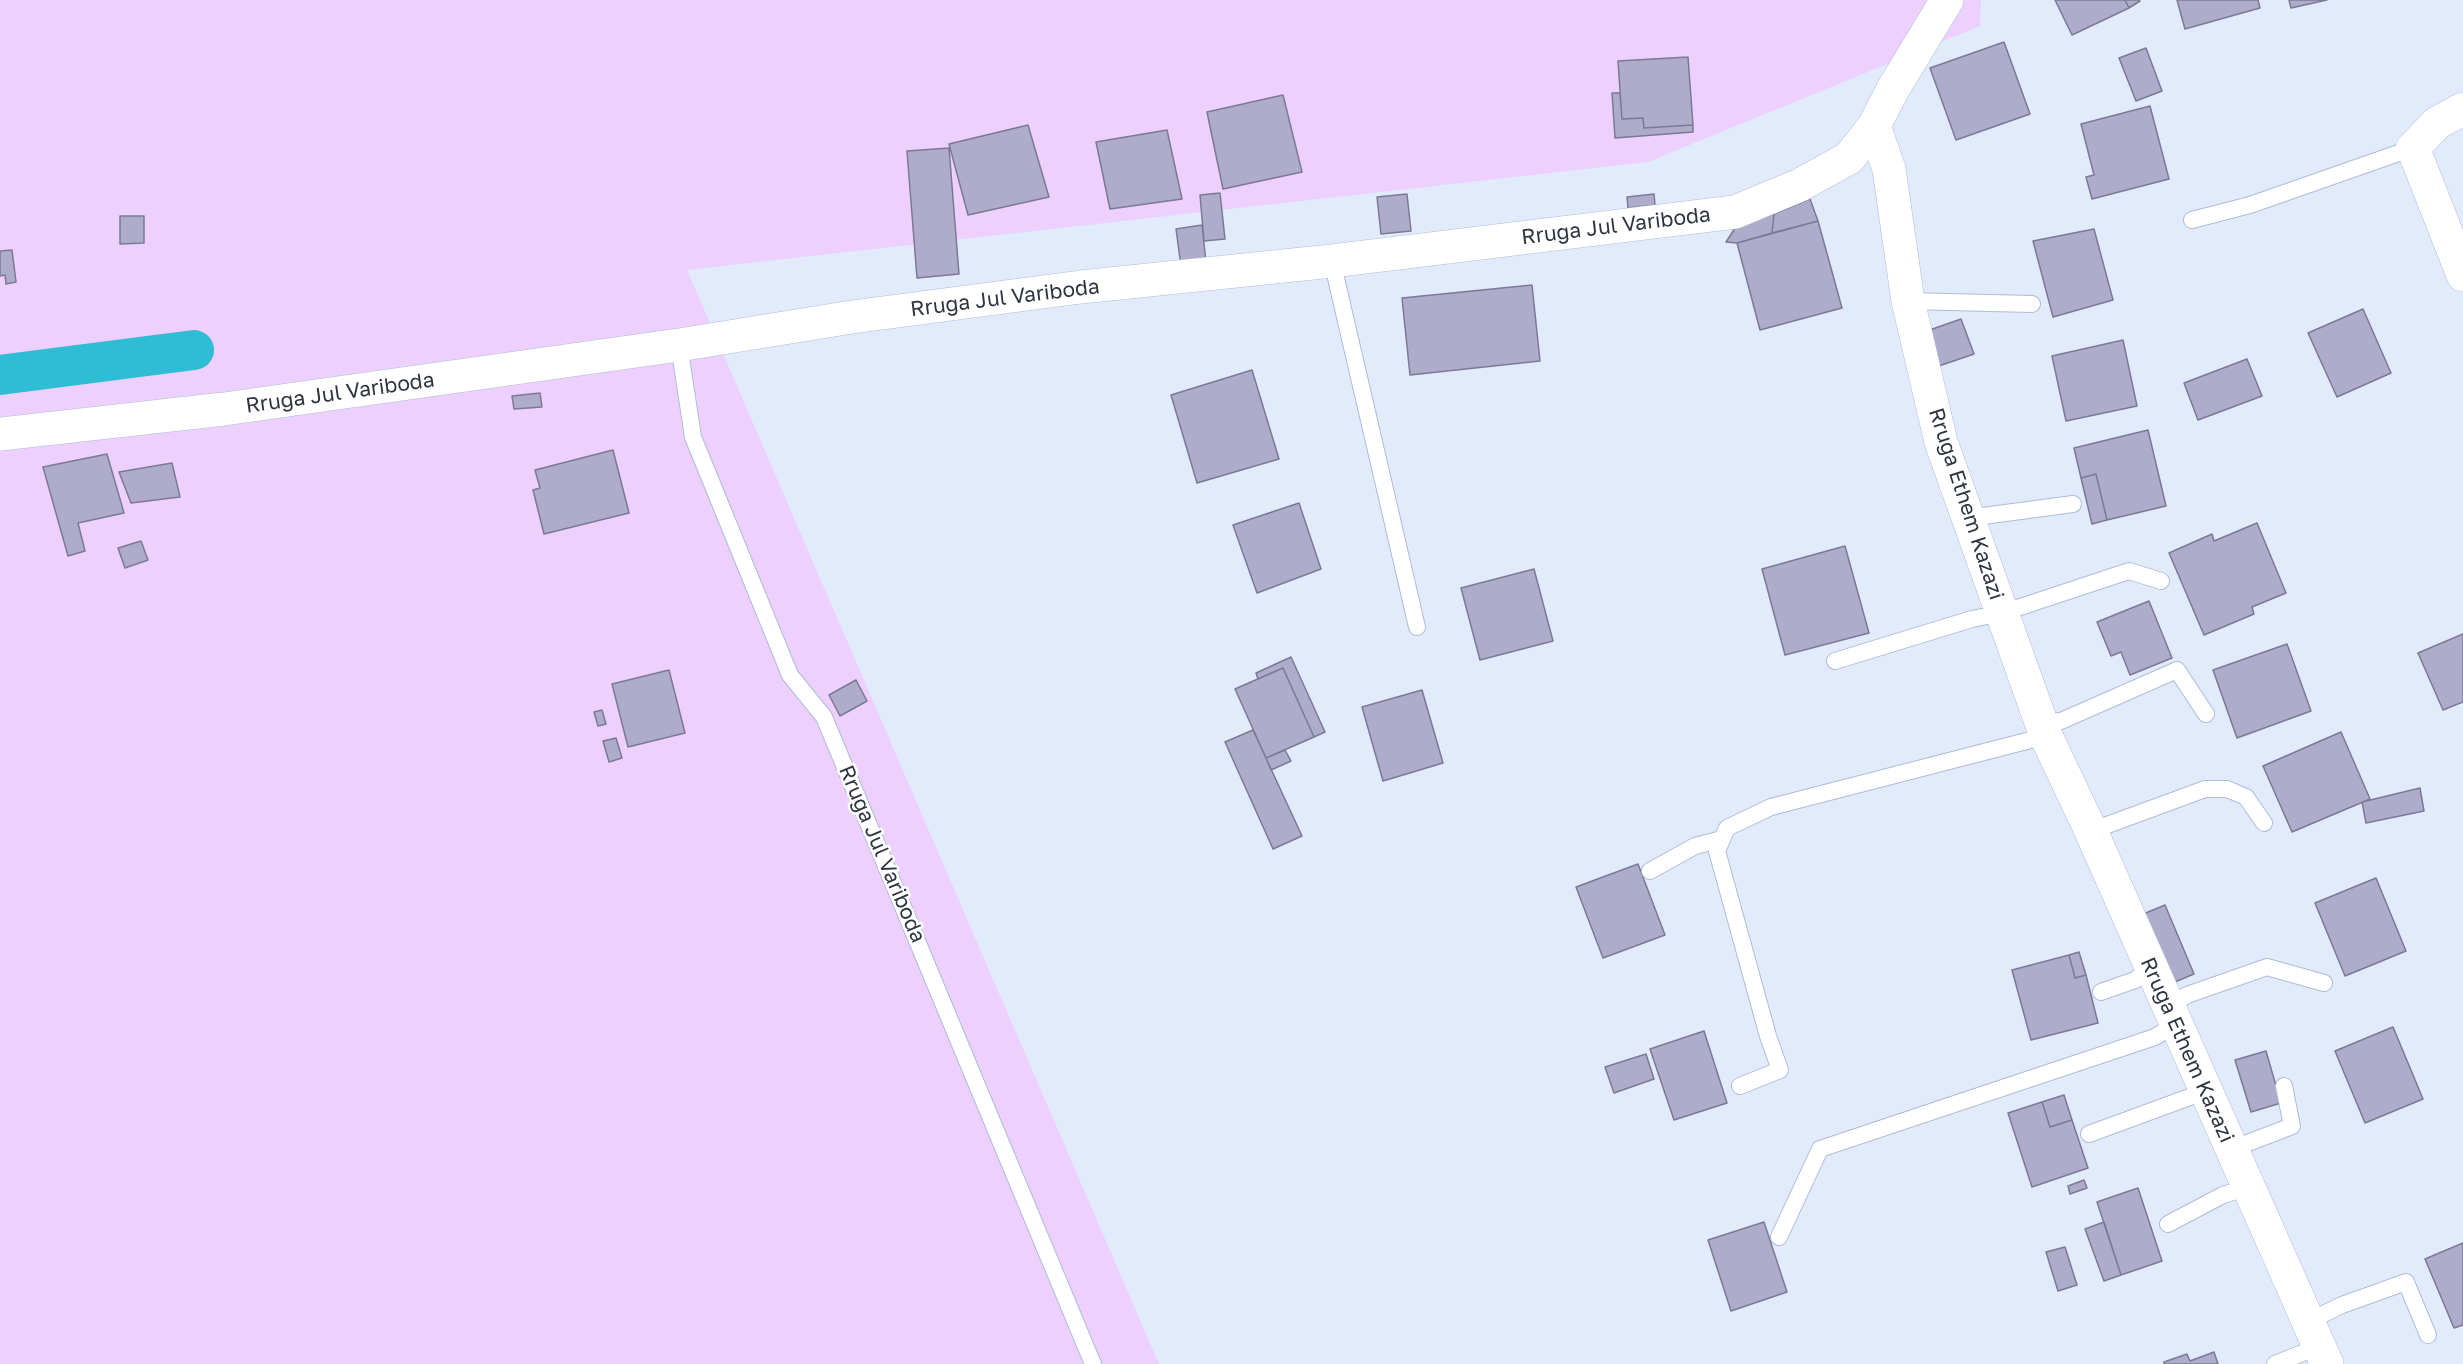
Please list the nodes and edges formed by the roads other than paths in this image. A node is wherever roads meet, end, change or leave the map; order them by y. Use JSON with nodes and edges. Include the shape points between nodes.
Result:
{"nodes":[{"id":1,"x":1947,"y":0,"type":"edge"},
{"id":2,"x":2463,"y":109,"type":"edge"},
{"id":3,"x":1874,"y":126,"type":"junction"},
{"id":4,"x":2413,"y":147,"type":"junction"},
{"id":5,"x":2192,"y":220,"type":"dead end"},
{"id":6,"x":1332,"y":261,"type":"junction"},
{"id":7,"x":2463,"y":275,"type":"edge"},
{"id":8,"x":1908,"y":301,"type":"junction"},
{"id":9,"x":2032,"y":304,"type":"dead end"},
{"id":10,"x":679,"y":345,"type":"junction"},
{"id":11,"x":0,"y":434,"type":"edge"},
{"id":12,"x":2073,"y":504,"type":"dead end"},
{"id":13,"x":1968,"y":518,"type":"junction"},
{"id":14,"x":2161,"y":581,"type":"dead end"},
{"id":15,"x":2002,"y":613,"type":"junction"},
{"id":16,"x":1417,"y":627,"type":"dead end"},
{"id":17,"x":1835,"y":661,"type":"dead end"},
{"id":18,"x":2206,"y":714,"type":"dead end"},
{"id":19,"x":2044,"y":730,"type":"junction"},
{"id":20,"x":2264,"y":823,"type":"dead end"},
{"id":21,"x":2091,"y":831,"type":"junction"},
{"id":22,"x":1722,"y":839,"type":"junction"},
{"id":23,"x":1650,"y":871,"type":"dead end"},
{"id":24,"x":2151,"y":968,"type":"junction"},
{"id":25,"x":2324,"y":983,"type":"dead end"},
{"id":26,"x":2101,"y":992,"type":"dead end"},
{"id":27,"x":2172,"y":1016,"type":"junction"},
{"id":28,"x":1740,"y":1086,"type":"dead end"},
{"id":29,"x":2284,"y":1086,"type":"dead end"},
{"id":30,"x":2206,"y":1091,"type":"junction"},
{"id":31,"x":2089,"y":1134,"type":"dead end"},
{"id":32,"x":2232,"y":1149,"type":"junction"},
{"id":33,"x":2249,"y":1187,"type":"junction"},
{"id":34,"x":2168,"y":1224,"type":"dead end"},
{"id":35,"x":1779,"y":1237,"type":"dead end"},
{"id":36,"x":2427,"y":1335,"type":"dead end"},
{"id":37,"x":2319,"y":1344,"type":"edge"},
{"id":38,"x":1093,"y":1364,"type":"edge"},
{"id":39,"x":2275,"y":1364,"type":"edge"}],
"edges":[{"from":1,"to":3,"type":"street","name":"Rruga Jul Variboda"},
{"from":2,"to":4,"type":"street","via":[[2437,123]]},
{"from":3,"to":6,"type":"street","name":"Rruga Jul Variboda","via":[[1849,158],[1735,212]]},
{"from":3,"to":8,"type":"street","name":"Rruga Ethem Kazazi","via":[[1889,169]]},
{"from":4,"to":5,"type":"lane","via":[[2250,205]]},
{"from":4,"to":7,"type":"street"},
{"from":6,"to":10,"type":"street","name":"Rruga Jul Variboda","via":[[1081,287],[852,317]]},
{"from":6,"to":16,"type":"lane"},
{"from":8,"to":9,"type":"lane"},
{"from":8,"to":13,"type":"street","name":"Rruga Ethem Kazazi","via":[[1941,442]]},
{"from":10,"to":11,"type":"street","name":"Rruga Jul Variboda","via":[[224,409]]},
{"from":10,"to":38,"type":"lane","name":"Rruga Jul Variboda","via":[[697,448],[790,675],[824,717]]},
{"from":12,"to":13,"type":"lane"},
{"from":13,"to":15,"type":"street","name":"Rruga Ethem Kazazi"},
{"from":14,"to":15,"type":"lane","via":[[2129,571]]},
{"from":15,"to":17,"type":"lane"},
{"from":15,"to":19,"type":"street","name":"Rruga Ethem Kazazi"},
{"from":18,"to":19,"type":"lane","via":[[2177,670]]},
{"from":19,"to":21,"type":"street","name":"Rruga Ethem Kazazi"},
{"from":19,"to":22,"type":"lane","via":[[1771,807],[1728,828]]},
{"from":20,"to":21,"type":"lane","via":[[2246,797],[2227,789],[2205,789]]},
{"from":21,"to":24,"type":"street","name":"Rruga Ethem Kazazi"},
{"from":22,"to":23,"type":"lane","via":[[1695,846]]},
{"from":22,"to":28,"type":"lane","via":[[1717,851],[1780,1070]]},
{"from":24,"to":26,"type":"lane","via":[[2135,980]]},
{"from":24,"to":27,"type":"street","name":"Rruga Ethem Kazazi"},
{"from":25,"to":27,"type":"lane","via":[[2267,967],[2187,995]]},
{"from":27,"to":30,"type":"street","name":"Rruga Ethem Kazazi"},
{"from":27,"to":35,"type":"lane","via":[[2155,1037],[1820,1149]]},
{"from":29,"to":32,"type":"lane","via":[[2292,1126]]},
{"from":30,"to":31,"type":"lane"},
{"from":30,"to":32,"type":"street","name":"Rruga Ethem Kazazi"},
{"from":32,"to":33,"type":"street","name":"Rruga Ethem Kazazi"},
{"from":33,"to":34,"type":"lane","via":[[2223,1195]]},
{"from":33,"to":37,"type":"street","name":"Rruga Ethem Kazazi"},
{"from":36,"to":37,"type":"lane","via":[[2406,1282],[2342,1305]]},
{"from":37,"to":39,"type":"lane"}]}
